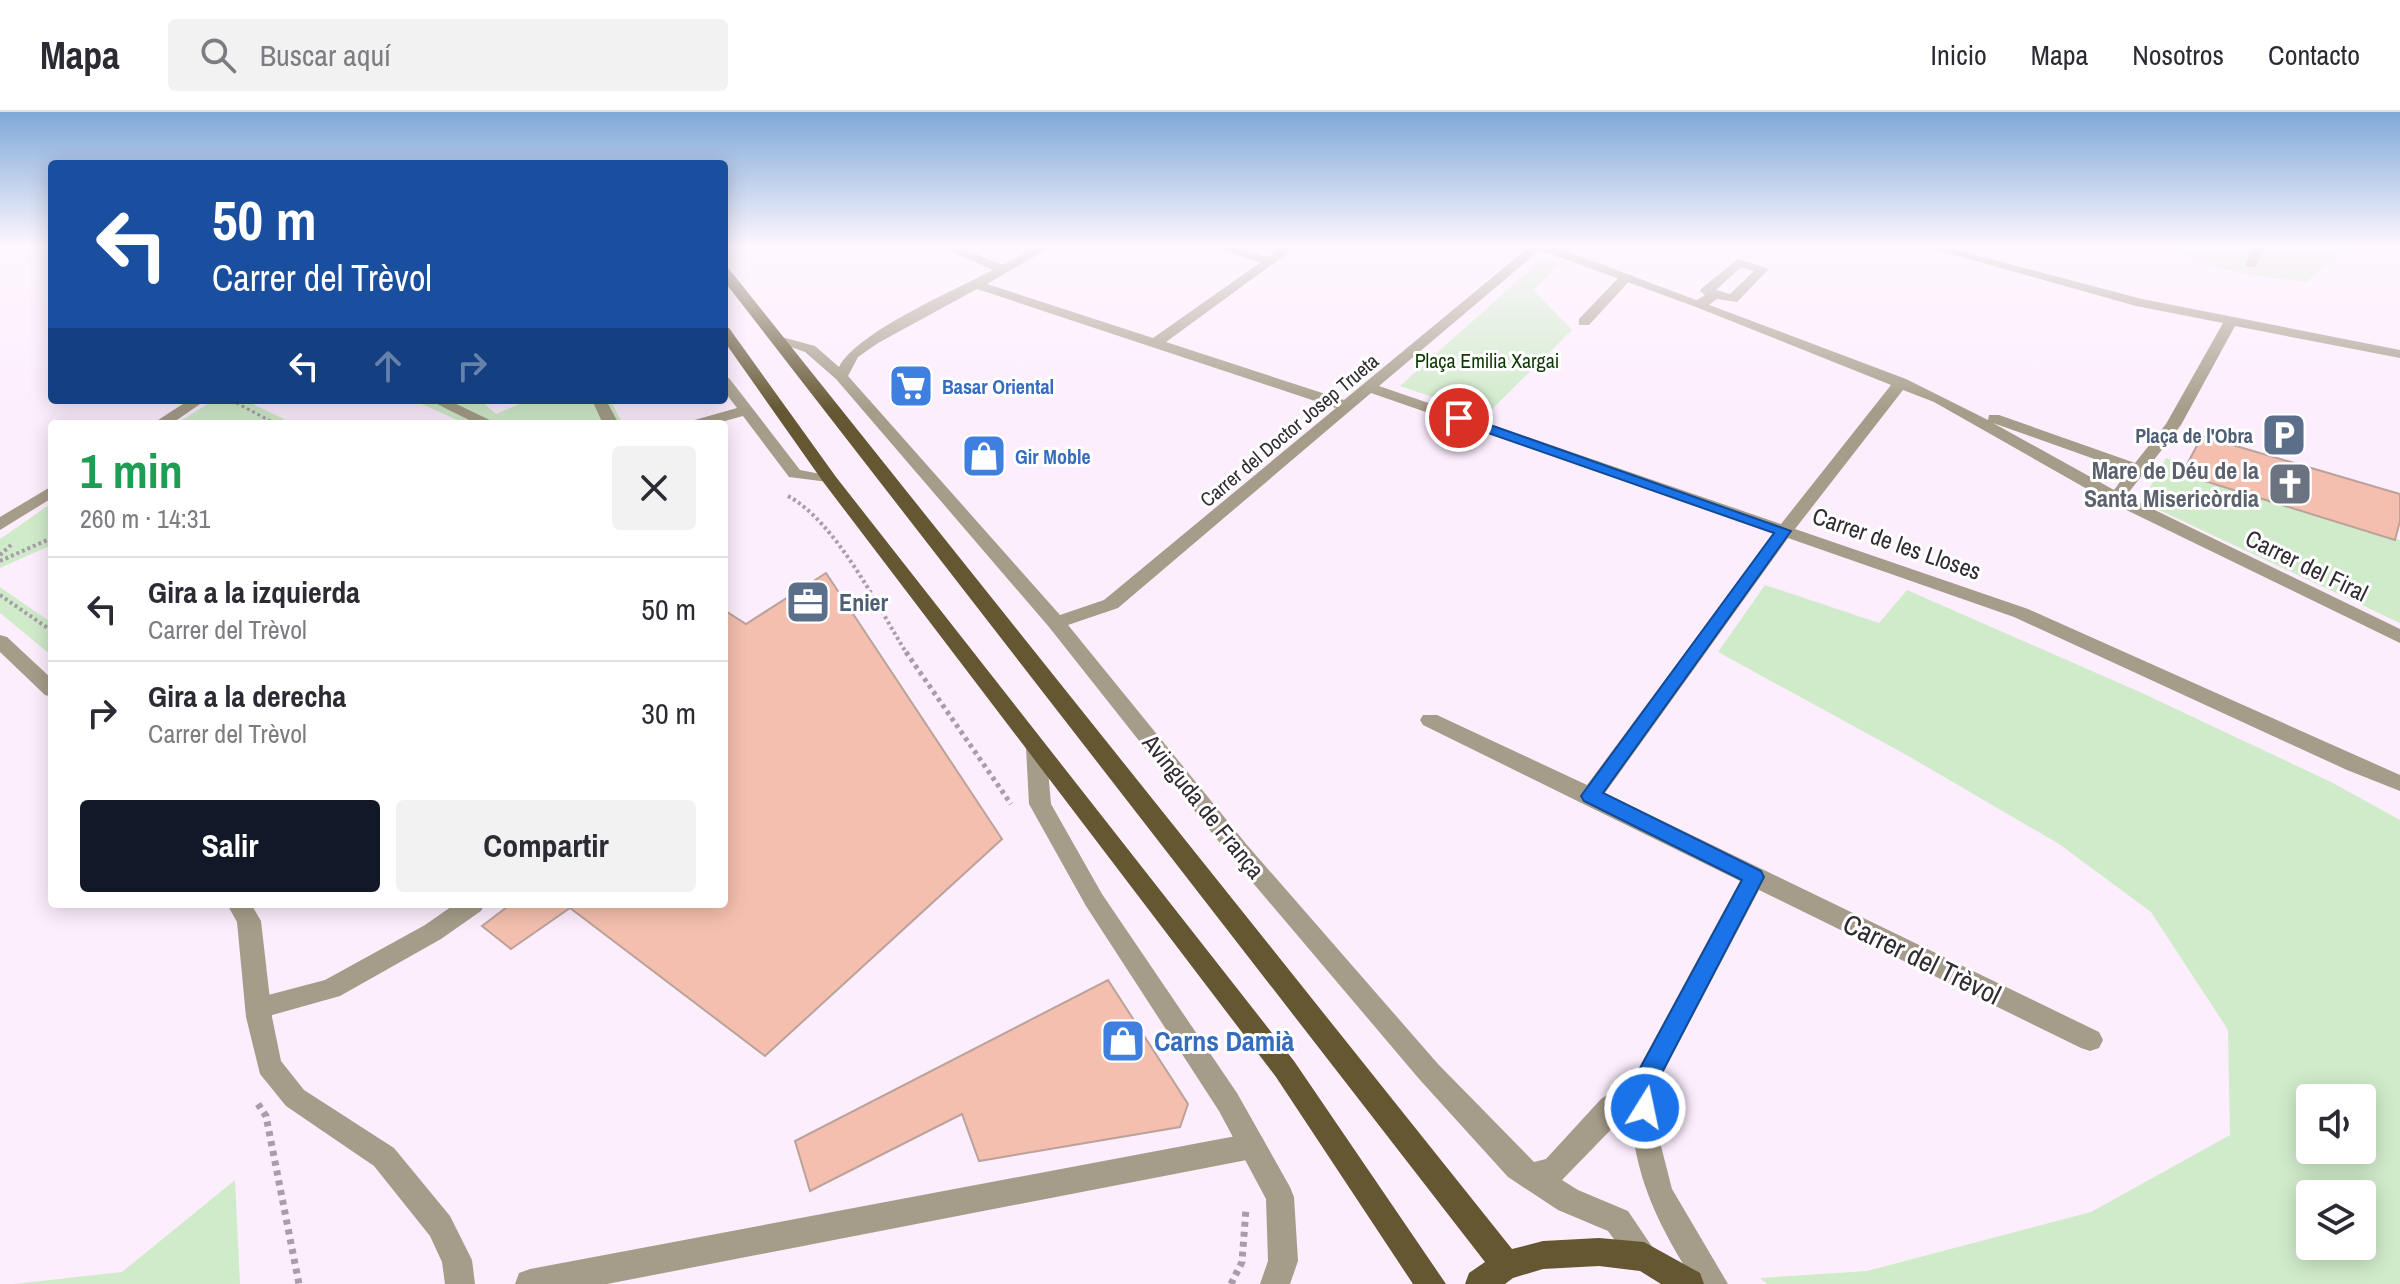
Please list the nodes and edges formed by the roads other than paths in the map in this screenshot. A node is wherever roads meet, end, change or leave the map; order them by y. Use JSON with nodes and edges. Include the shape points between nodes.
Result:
{"nodes":[{"id":1,"x":748,"y":302,"type":"edge"},
{"id":2,"x":946,"y":302,"type":"edge"},
{"id":3,"x":1028,"y":302,"type":"edge"},
{"id":4,"x":1214,"y":302,"type":"edge"},
{"id":5,"x":1472,"y":302,"type":"edge"},
{"id":6,"x":1603,"y":302,"type":"edge"},
{"id":7,"x":1714,"y":302,"type":"edge"},
{"id":8,"x":2136,"y":302,"type":"edge"},
{"id":9,"x":1584,"y":322,"type":"dead end"},
{"id":10,"x":2230,"y":322,"type":"junction"},
{"id":11,"x":728,"y":337,"type":"edge"},
{"id":12,"x":778,"y":340,"type":"junction"},
{"id":13,"x":1154,"y":344,"type":"junction"},
{"id":14,"x":2400,"y":354,"type":"edge"},
{"id":15,"x":841,"y":376,"type":"junction"},
{"id":16,"x":1901,"y":382,"type":"junction"},
{"id":17,"x":728,"y":387,"type":"edge"},
{"id":18,"x":1371,"y":388,"type":"junction"},
{"id":19,"x":1939,"y":399,"type":"junction"},
{"id":20,"x":192,"y":404,"type":"edge"},
{"id":21,"x":445,"y":404,"type":"edge"},
{"id":22,"x":1346,"y":406,"type":"junction"},
{"id":23,"x":745,"y":411,"type":"junction"},
{"id":24,"x":166,"y":420,"type":"edge"},
{"id":25,"x":481,"y":420,"type":"edge"},
{"id":26,"x":711,"y":420,"type":"edge"},
{"id":27,"x":2137,"y":469,"type":"junction"},
{"id":28,"x":830,"y":480,"type":"junction"},
{"id":29,"x":48,"y":494,"type":"edge"},
{"id":30,"x":2116,"y":498,"type":"junction"},
{"id":31,"x":0,"y":525,"type":"edge"},
{"id":32,"x":1784,"y":531,"type":"junction"},
{"id":33,"x":1056,"y":623,"type":"junction"},
{"id":34,"x":2400,"y":637,"type":"edge"},
{"id":35,"x":0,"y":641,"type":"edge"},
{"id":36,"x":48,"y":686,"type":"edge"},
{"id":37,"x":1430,"y":720,"type":"dead end"},
{"id":38,"x":1036,"y":747,"type":"junction"},
{"id":39,"x":2397,"y":783,"type":"edge"},
{"id":40,"x":1591,"y":796,"type":"junction"},
{"id":41,"x":1754,"y":877,"type":"junction"},
{"id":42,"x":241,"y":908,"type":"edge"},
{"id":43,"x":467,"y":908,"type":"edge"},
{"id":44,"x":258,"y":1008,"type":"junction"},
{"id":45,"x":2090,"y":1040,"type":"dead end"},
{"id":46,"x":1643,"y":1085,"type":"junction"},
{"id":47,"x":1252,"y":1146,"type":"junction"},
{"id":48,"x":1532,"y":1176,"type":"junction"},
{"id":49,"x":1644,"y":1257,"type":"junction"},
{"id":50,"x":1506,"y":1265,"type":"junction"},
{"id":51,"x":460,"y":1284,"type":"edge"},
{"id":52,"x":530,"y":1284,"type":"edge"},
{"id":53,"x":1275,"y":1284,"type":"edge"},
{"id":54,"x":1431,"y":1284,"type":"edge"},
{"id":55,"x":1480,"y":1284,"type":"edge"},
{"id":56,"x":1689,"y":1284,"type":"edge"},
{"id":57,"x":1713,"y":1284,"type":"edge"}],
"edges":[{"from":1,"to":12,"type":"main road","name":"Avinguda de França"},
{"from":2,"to":15,"type":"street","via":[[873,340],[852,355]]},
{"from":3,"to":13,"type":"street"},
{"from":4,"to":13,"type":"street"},
{"from":5,"to":18,"type":"street","name":"Carrer del Doctor Josep Trueta"},
{"from":6,"to":9,"type":"street"},
{"from":7,"to":16,"type":"street","name":"Carrer del Firal"},
{"from":8,"to":10,"type":"street"},
{"from":10,"to":14,"type":"street"},
{"from":10,"to":27,"type":"street","via":[[2173,425]]},
{"from":11,"to":28,"type":"main road"},
{"from":12,"to":15,"type":"street","name":"Avinguda de França","via":[[810,349]]},
{"from":12,"to":50,"type":"main road","name":"Avinguda de França"},
{"from":13,"to":22,"type":"street"},
{"from":15,"to":33,"type":"street","name":"Avinguda de França"},
{"from":16,"to":19,"type":"street","name":"Carrer del Firal"},
{"from":16,"to":32,"type":"street"},
{"from":17,"to":23,"type":"street"},
{"from":18,"to":22,"type":"street","name":"Carrer del Doctor Josep Trueta"},
{"from":18,"to":32,"type":"street","name":"Carrer de les Lloses"},
{"from":19,"to":27,"type":"street","name":"Carrer del Firal"},
{"from":19,"to":30,"type":"street","name":"Carrer del Firal"},
{"from":20,"to":24,"type":"street"},
{"from":21,"to":25,"type":"street"},
{"from":22,"to":33,"type":"street","name":"Carrer del Doctor Josep Trueta","via":[[1111,604]]},
{"from":23,"to":26,"type":"street"},
{"from":23,"to":28,"type":"street","via":[[795,474]]},
{"from":27,"to":30,"type":"street"},
{"from":28,"to":38,"type":"main road"},
{"from":29,"to":31,"type":"street"},
{"from":30,"to":34,"type":"street","name":"Carrer del Firal"},
{"from":32,"to":39,"type":"street","name":"Carrer de les Lloses","via":[[2021,613]]},
{"from":32,"to":40,"type":"street"},
{"from":33,"to":48,"type":"street","name":"Avinguda de França","via":[[1239,851],[1412,1053],[1518,1168]]},
{"from":35,"to":36,"type":"street"},
{"from":37,"to":40,"type":"street","name":"Carrer del Trèvol"},
{"from":38,"to":47,"type":"street","via":[[1040,804],[1094,900]]},
{"from":38,"to":54,"type":"main road","via":[[1285,1069]]},
{"from":40,"to":41,"type":"street","name":"Carrer del Trèvol"},
{"from":41,"to":45,"type":"street","name":"Carrer del Trèvol"},
{"from":41,"to":46,"type":"street"},
{"from":42,"to":44,"type":"street","via":[[249,921]]},
{"from":43,"to":44,"type":"street","via":[[331,989]]},
{"from":44,"to":51,"type":"street","via":[[269,1066],[295,1098],[384,1157],[440,1226],[457,1260]]},
{"from":46,"to":48,"type":"street","via":[[1611,1108],[1554,1170]]},
{"from":46,"to":57,"type":"street","via":[[1648,1154],[1659,1191],[1673,1224]]},
{"from":47,"to":52,"type":"street"},
{"from":47,"to":53,"type":"street","via":[[1280,1197],[1283,1261]]},
{"from":48,"to":49,"type":"street","name":"Avinguda de França","via":[[1568,1200],[1618,1221]]},
{"from":49,"to":50,"type":"main road","via":[[1599,1252],[1543,1255]]},
{"from":49,"to":56,"type":"main road"},
{"from":50,"to":55,"type":"main road"}]}
